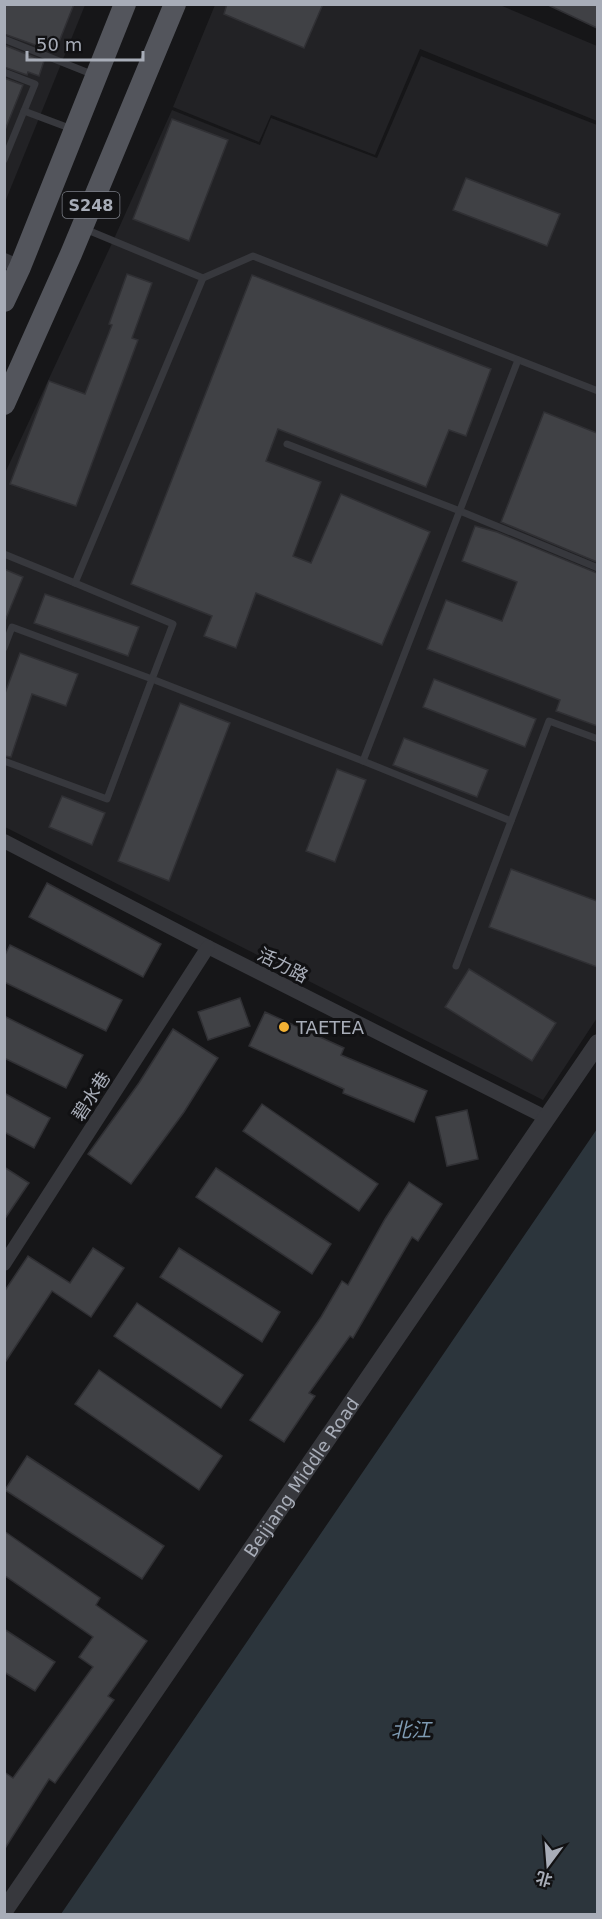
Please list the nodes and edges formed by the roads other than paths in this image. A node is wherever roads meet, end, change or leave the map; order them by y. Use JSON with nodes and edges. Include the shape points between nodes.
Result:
{"nodes":[{"id":1,"x":125,"y":4,"type":"edge"},
{"id":2,"x":175,"y":4,"type":"edge"},
{"id":3,"x":4,"y":39,"type":"edge"},
{"id":4,"x":4,"y":72,"type":"edge"},
{"id":5,"x":96,"y":76,"type":"junction"},
{"id":6,"x":24,"y":111,"type":"junction"},
{"id":7,"x":75,"y":130,"type":"junction"},
{"id":8,"x":4,"y":160,"type":"edge"},
{"id":9,"x":82,"y":228,"type":"junction"},
{"id":10,"x":12,"y":263,"type":"edge"},
{"id":11,"x":203,"y":278,"type":"junction"},
{"id":12,"x":4,"y":301,"type":"edge"},
{"id":13,"x":518,"y":360,"type":"junction"},
{"id":14,"x":597,"y":392,"type":"edge"},
{"id":15,"x":4,"y":404,"type":"edge"},
{"id":16,"x":287,"y":444,"type":"dead end"},
{"id":17,"x":460,"y":511,"type":"junction"},
{"id":18,"x":4,"y":554,"type":"edge"},
{"id":19,"x":597,"y":568,"type":"edge"},
{"id":20,"x":75,"y":583,"type":"junction"},
{"id":21,"x":4,"y":648,"type":"edge"},
{"id":22,"x":152,"y":679,"type":"junction"},
{"id":23,"x":597,"y":739,"type":"edge"},
{"id":24,"x":4,"y":761,"type":"edge"},
{"id":25,"x":363,"y":761,"type":"junction"},
{"id":26,"x":511,"y":821,"type":"junction"},
{"id":27,"x":4,"y":841,"type":"edge"},
{"id":28,"x":208,"y":947,"type":"junction"},
{"id":29,"x":456,"y":966,"type":"dead end"},
{"id":30,"x":597,"y":1043,"type":"edge"},
{"id":31,"x":546,"y":1118,"type":"junction"},
{"id":32,"x":4,"y":1264,"type":"edge"},
{"id":33,"x":4,"y":1911,"type":"edge"}],
"edges":[{"from":1,"to":5,"type":"main road","number":"S248"},
{"from":2,"to":9,"type":"main road","number":"S248"},
{"from":3,"to":5,"type":"lane"},
{"from":4,"to":6,"type":"lane","via":[[35,84]]},
{"from":5,"to":7,"type":"main road","number":"S248"},
{"from":6,"to":7,"type":"lane"},
{"from":6,"to":8,"type":"lane"},
{"from":7,"to":10,"type":"main road","number":"S248"},
{"from":9,"to":11,"type":"lane"},
{"from":9,"to":15,"type":"main road","number":"S248"},
{"from":10,"to":12,"type":"main road","number":"S248"},
{"from":11,"to":13,"type":"lane","via":[[253,256]]},
{"from":11,"to":20,"type":"lane"},
{"from":13,"to":14,"type":"lane"},
{"from":13,"to":17,"type":"lane"},
{"from":16,"to":17,"type":"lane"},
{"from":17,"to":19,"type":"lane"},
{"from":17,"to":25,"type":"lane"},
{"from":18,"to":20,"type":"lane"},
{"from":20,"to":22,"type":"lane","via":[[173,624]]},
{"from":21,"to":22,"type":"lane","via":[[12,627]]},
{"from":22,"to":24,"type":"lane","via":[[107,799]]},
{"from":22,"to":25,"type":"lane"},
{"from":23,"to":26,"type":"lane","via":[[549,721]]},
{"from":25,"to":26,"type":"lane"},
{"from":26,"to":29,"type":"lane"},
{"from":27,"to":28,"type":"street","name":"活力路"},
{"from":28,"to":31,"type":"street","name":"活力路"},
{"from":28,"to":32,"type":"street","name":"碧水巷"},
{"from":30,"to":31,"type":"street","name":"Beijiang Middle Road"},
{"from":31,"to":33,"type":"street","name":"Beijiang Middle Road"}]}
